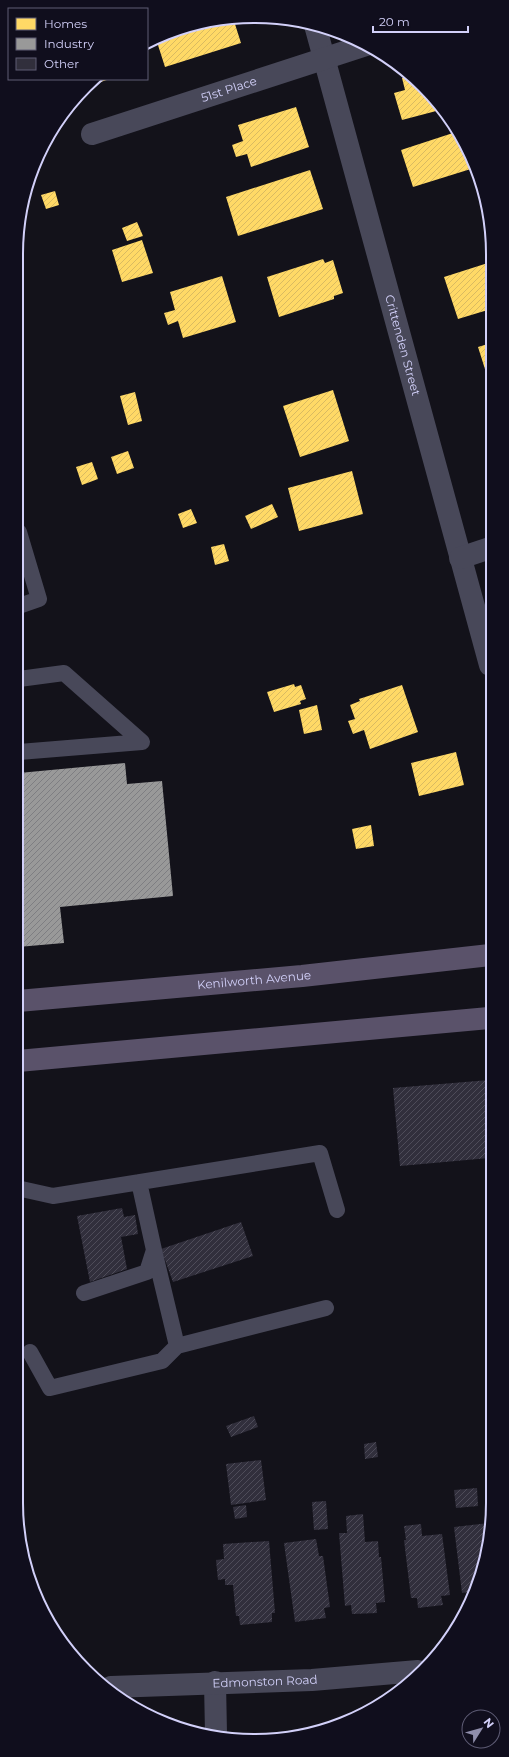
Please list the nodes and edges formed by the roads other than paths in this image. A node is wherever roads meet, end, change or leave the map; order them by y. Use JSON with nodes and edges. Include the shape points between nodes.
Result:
{"nodes":[{"id":1,"x":316,"y":32,"type":"edge"},
{"id":2,"x":358,"y":48,"type":"edge"},
{"id":3,"x":324,"y":59,"type":"junction"},
{"id":4,"x":92,"y":134,"type":"dead end"},
{"id":5,"x":23,"y":545,"type":"edge"},
{"id":6,"x":486,"y":549,"type":"edge"},
{"id":7,"x":460,"y":558,"type":"junction"},
{"id":8,"x":23,"y":605,"type":"edge"},
{"id":9,"x":486,"y":651,"type":"edge"},
{"id":10,"x":23,"y":678,"type":"edge"},
{"id":11,"x":23,"y":752,"type":"edge"},
{"id":12,"x":486,"y":955,"type":"edge"},
{"id":13,"x":23,"y":1001,"type":"edge"},
{"id":14,"x":486,"y":1018,"type":"edge"},
{"id":15,"x":23,"y":1061,"type":"edge"},
{"id":16,"x":139,"y":1182,"type":"junction"},
{"id":17,"x":23,"y":1189,"type":"edge"},
{"id":18,"x":337,"y":1210,"type":"dead end"},
{"id":19,"x":154,"y":1250,"type":"junction"},
{"id":20,"x":84,"y":1293,"type":"dead end"},
{"id":21,"x":326,"y":1308,"type":"dead end"},
{"id":22,"x":177,"y":1346,"type":"junction"},
{"id":23,"x":30,"y":1352,"type":"dead end"},
{"id":24,"x":413,"y":1671,"type":"edge"},
{"id":25,"x":215,"y":1682,"type":"junction"},
{"id":26,"x":115,"y":1687,"type":"edge"},
{"id":27,"x":216,"y":1731,"type":"edge"}],
"edges":[{"from":1,"to":3,"type":"street","name":"Crittenden Street"},
{"from":2,"to":3,"type":"street","name":"51st Place"},
{"from":3,"to":4,"type":"street","name":"51st Place"},
{"from":3,"to":7,"type":"street","name":"Crittenden Street"},
{"from":5,"to":8,"type":"lane","via":[[39,599]]},
{"from":6,"to":7,"type":"street"},
{"from":7,"to":9,"type":"street","name":"Crittenden Street"},
{"from":10,"to":11,"type":"lane","via":[[64,673],[142,742]]},
{"from":12,"to":13,"type":"main road","name":"Kenilworth Avenue","via":[[302,976]]},
{"from":14,"to":15,"type":"main road"},
{"from":16,"to":17,"type":"lane","via":[[53,1196]]},
{"from":16,"to":18,"type":"lane","via":[[320,1153]]},
{"from":16,"to":19,"type":"lane"},
{"from":19,"to":20,"type":"lane","via":[[147,1272]]},
{"from":19,"to":22,"type":"lane"},
{"from":21,"to":22,"type":"lane"},
{"from":22,"to":23,"type":"lane","via":[[162,1361],[50,1388]]},
{"from":24,"to":25,"type":"street","name":"Edmonston Road","via":[[312,1680]]},
{"from":25,"to":26,"type":"street","name":"Edmonston Road"},
{"from":25,"to":27,"type":"street"}]}
